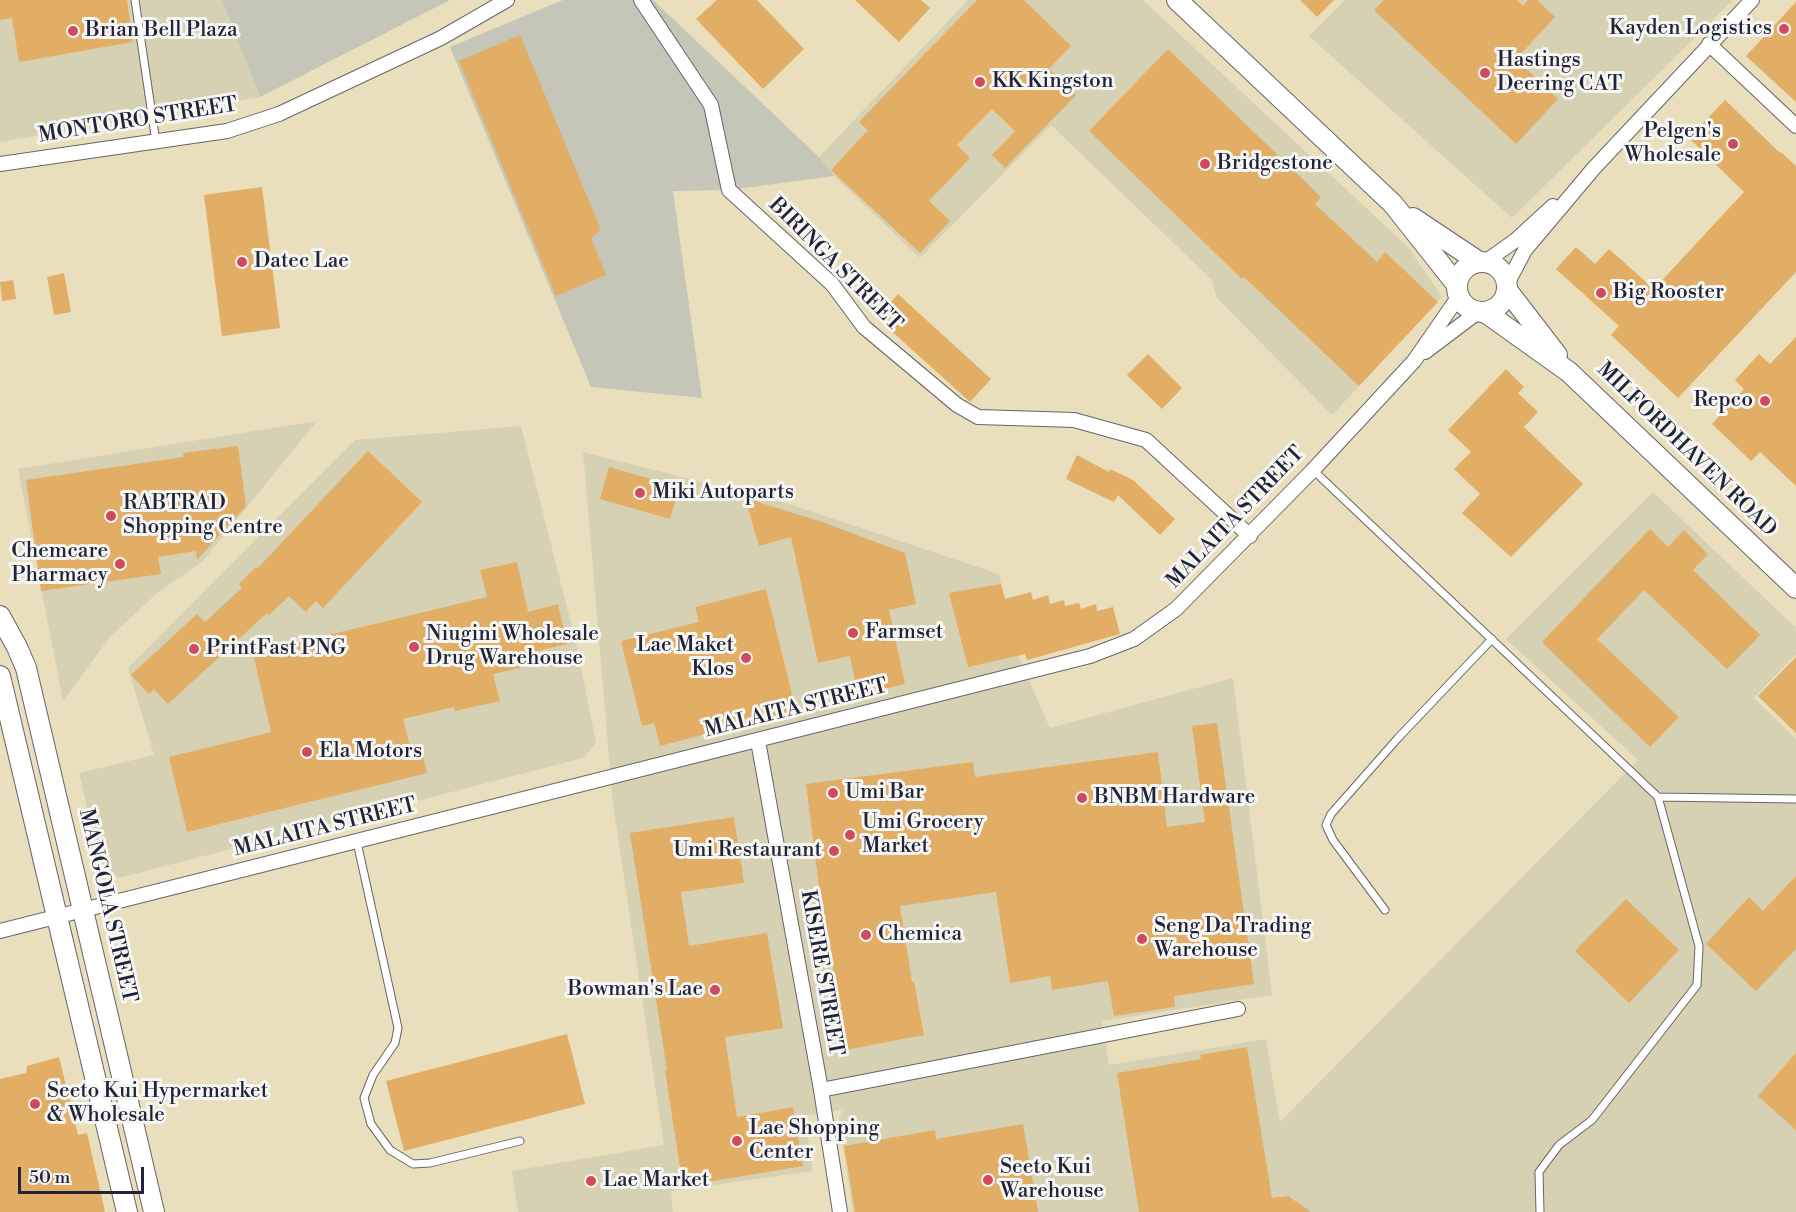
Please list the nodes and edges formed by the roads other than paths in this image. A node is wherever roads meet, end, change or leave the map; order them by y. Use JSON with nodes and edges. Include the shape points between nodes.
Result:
{"nodes":[{"id":1,"x":135,"y":0,"type":"edge"},
{"id":2,"x":507,"y":0,"type":"edge"},
{"id":3,"x":641,"y":0,"type":"edge"},
{"id":4,"x":1177,"y":0,"type":"edge"},
{"id":5,"x":1752,"y":0,"type":"edge"},
{"id":6,"x":1709,"y":44,"type":"junction"},
{"id":7,"x":1796,"y":126,"type":"edge"},
{"id":8,"x":156,"y":142,"type":"junction"},
{"id":9,"x":0,"y":164,"type":"edge"},
{"id":10,"x":1594,"y":168,"type":"junction"},
{"id":11,"x":1393,"y":204,"type":"junction"},
{"id":12,"x":1482,"y":262,"type":"junction"},
{"id":13,"x":1507,"y":287,"type":"junction"},
{"id":14,"x":1458,"y":291,"type":"junction"},
{"id":15,"x":1482,"y":312,"type":"junction"},
{"id":16,"x":1414,"y":361,"type":"junction"},
{"id":17,"x":1569,"y":372,"type":"junction"},
{"id":18,"x":1313,"y":470,"type":"junction"},
{"id":19,"x":1250,"y":536,"type":"junction"},
{"id":20,"x":1796,"y":588,"type":"edge"},
{"id":21,"x":0,"y":616,"type":"edge"},
{"id":22,"x":1492,"y":639,"type":"junction"},
{"id":23,"x":0,"y":676,"type":"edge"},
{"id":24,"x":758,"y":741,"type":"junction"},
{"id":25,"x":1658,"y":797,"type":"junction"},
{"id":26,"x":1796,"y":799,"type":"edge"},
{"id":27,"x":357,"y":842,"type":"junction"},
{"id":28,"x":84,"y":910,"type":"junction"},
{"id":29,"x":1384,"y":910,"type":"dead end"},
{"id":30,"x":57,"y":918,"type":"junction"},
{"id":31,"x":0,"y":931,"type":"edge"},
{"id":32,"x":1238,"y":1010,"type":"dead end"},
{"id":33,"x":821,"y":1090,"type":"junction"},
{"id":34,"x":520,"y":1141,"type":"dead end"},
{"id":35,"x":127,"y":1212,"type":"edge"},
{"id":36,"x":154,"y":1212,"type":"edge"},
{"id":37,"x":840,"y":1212,"type":"edge"},
{"id":38,"x":1540,"y":1212,"type":"edge"}],
"edges":[{"from":1,"to":8,"type":"lane"},
{"from":2,"to":8,"type":"street","name":"MONTORO STREET","via":[[441,38],[279,114],[227,131]]},
{"from":3,"to":19,"type":"street","name":"BIRINGA STREET","via":[[711,105],[729,190],[832,284],[864,327],[957,405],[978,417],[1074,420],[1146,440]]},
{"from":4,"to":11,"type":"main road"},
{"from":5,"to":6,"type":"street"},
{"from":6,"to":7,"type":"street"},
{"from":6,"to":10,"type":"street"},
{"from":8,"to":9,"type":"street","name":"MONTORO STREET"},
{"from":10,"to":12,"type":"street","via":[[1516,240]]},
{"from":10,"to":13,"type":"street","via":[[1525,250]]},
{"from":11,"to":12,"type":"main road"},
{"from":11,"to":14,"type":"main road"},
{"from":12,"to":13,"type":"main road","via":[[1498,267]]},
{"from":12,"to":14,"type":"main road","via":[[1467,267],[1459,278]]},
{"from":13,"to":15,"type":"main road","via":[[1500,305]]},
{"from":13,"to":17,"type":"main road","name":"MILFORDHAVEN ROAD"},
{"from":14,"to":15,"type":"main road","via":[[1464,303]]},
{"from":14,"to":16,"type":"street","name":"MALAITA STREET"},
{"from":15,"to":16,"type":"street","name":"MALAITA STREET"},
{"from":15,"to":17,"type":"main road","name":"MILFORDHAVEN ROAD"},
{"from":16,"to":18,"type":"street","name":"MALAITA STREET"},
{"from":17,"to":20,"type":"main road","name":"MILFORDHAVEN ROAD"},
{"from":18,"to":19,"type":"street","name":"MALAITA STREET"},
{"from":18,"to":22,"type":"lane"},
{"from":19,"to":24,"type":"street","name":"MALAITA STREET","via":[[1176,609],[1134,639],[1090,656]]},
{"from":21,"to":28,"type":"main road","name":"MANGOLA STREET","via":[[26,668]]},
{"from":22,"to":25,"type":"lane"},
{"from":22,"to":29,"type":"lane","via":[[1330,814],[1326,825],[1333,840]]},
{"from":23,"to":30,"type":"main road"},
{"from":24,"to":27,"type":"street","name":"MALAITA STREET"},
{"from":24,"to":33,"type":"street","name":"KISERE STREET"},
{"from":25,"to":26,"type":"lane"},
{"from":25,"to":38,"type":"lane","via":[[1699,946],[1697,985],[1592,1120],[1559,1146],[1539,1172]]},
{"from":27,"to":28,"type":"street","name":"MALAITA STREET"},
{"from":27,"to":34,"type":"lane","via":[[398,1028],[395,1043],[373,1075],[364,1098],[371,1124],[390,1150],[413,1164]]},
{"from":28,"to":30,"type":"street","name":"MALAITA STREET"},
{"from":28,"to":36,"type":"main road","name":"MANGOLA STREET"},
{"from":30,"to":31,"type":"street"},
{"from":30,"to":35,"type":"main road"},
{"from":32,"to":33,"type":"street"},
{"from":33,"to":37,"type":"street","name":"KISERE STREET"}]}
